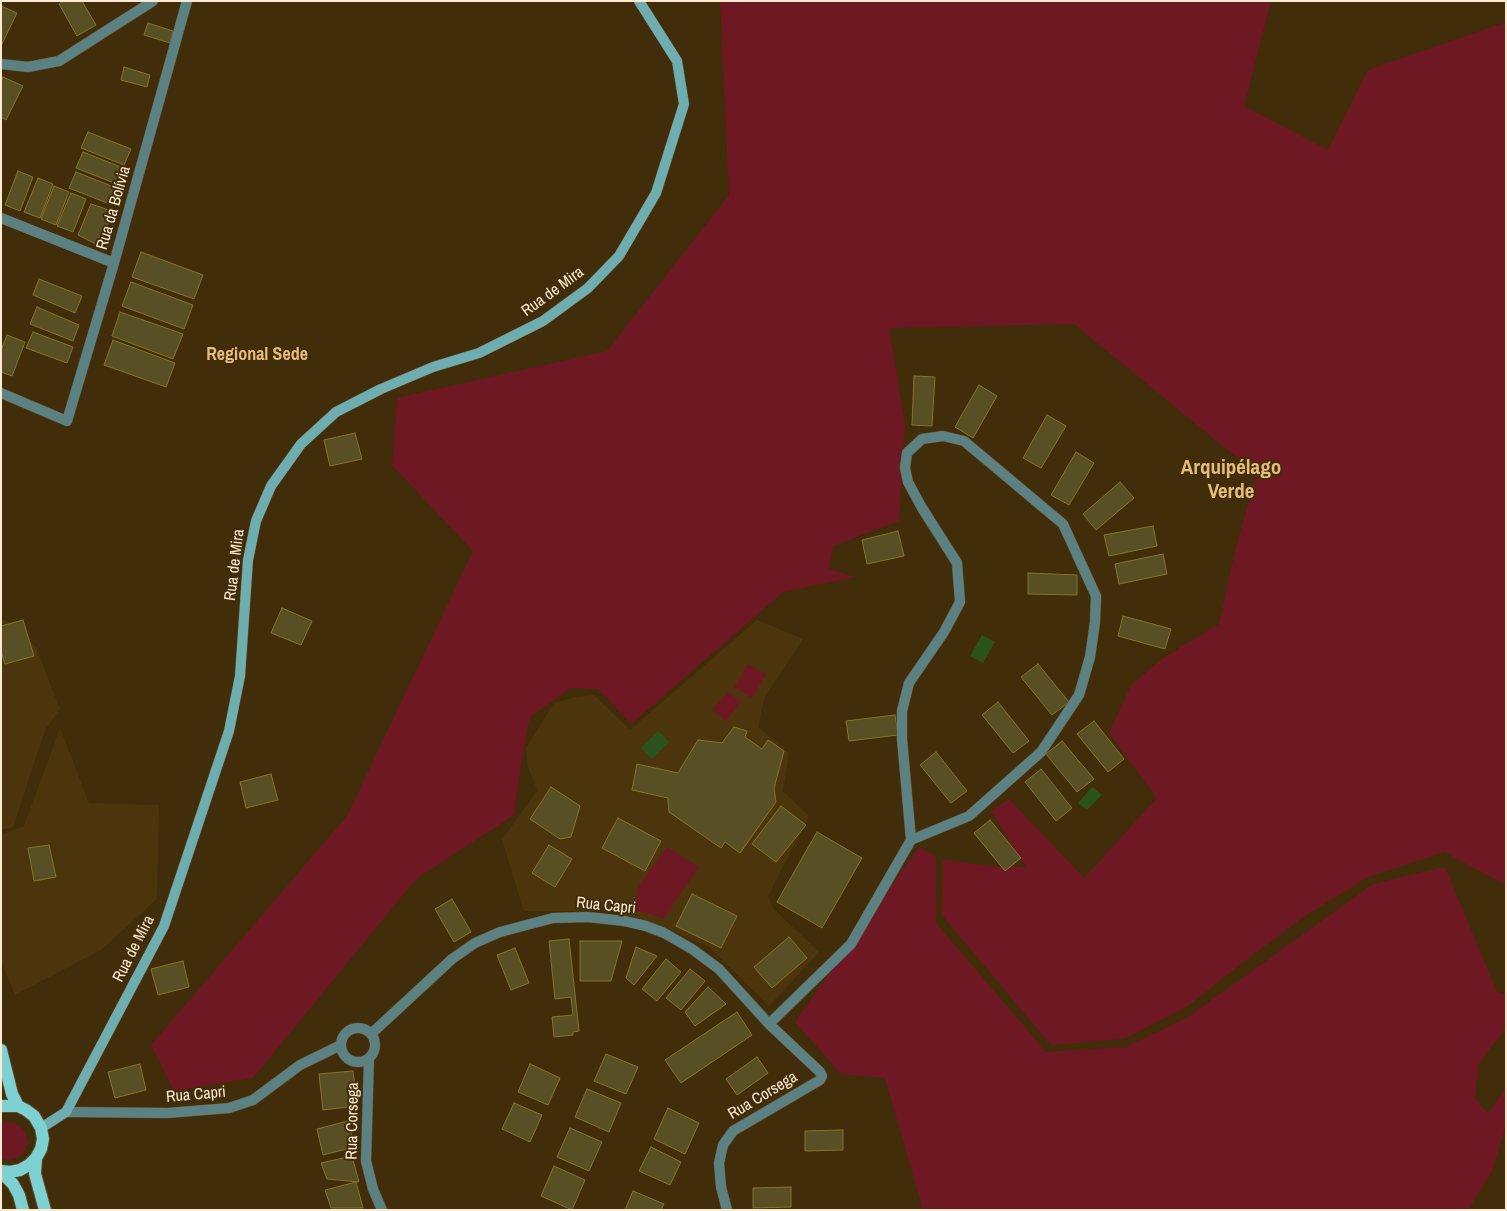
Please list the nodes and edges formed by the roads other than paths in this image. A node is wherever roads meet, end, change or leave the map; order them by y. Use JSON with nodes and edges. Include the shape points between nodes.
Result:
{"nodes":[{"id":1,"x":153,"y":1,"type":"edge"},
{"id":2,"x":187,"y":1,"type":"edge"},
{"id":3,"x":639,"y":1,"type":"edge"},
{"id":4,"x":1,"y":64,"type":"edge"},
{"id":5,"x":1,"y":218,"type":"edge"},
{"id":6,"x":114,"y":263,"type":"junction"},
{"id":7,"x":1,"y":393,"type":"edge"},
{"id":8,"x":911,"y":840,"type":"junction"},
{"id":9,"x":769,"y":1024,"type":"junction"},
{"id":10,"x":372,"y":1034,"type":"junction"},
{"id":11,"x":341,"y":1045,"type":"junction"},
{"id":12,"x":1,"y":1050,"type":"edge"},
{"id":13,"x":369,"y":1059,"type":"junction"},
{"id":14,"x":820,"y":1072,"type":"joint"},
{"id":15,"x":1,"y":1106,"type":"edge"},
{"id":16,"x":18,"y":1106,"type":"junction"},
{"id":17,"x":66,"y":1112,"type":"junction"},
{"id":18,"x":40,"y":1128,"type":"junction"},
{"id":19,"x":36,"y":1158,"type":"junction"},
{"id":20,"x":1,"y":1171,"type":"edge"},
{"id":21,"x":23,"y":1210,"type":"edge"},
{"id":22,"x":45,"y":1210,"type":"edge"},
{"id":23,"x":382,"y":1210,"type":"edge"},
{"id":24,"x":726,"y":1210,"type":"edge"}],
"edges":[{"from":1,"to":4,"type":"street","via":[[60,61],[28,68]]},
{"from":2,"to":6,"type":"street","name":"Rua da Bolívia"},
{"from":3,"to":17,"type":"street","name":"Rua de Mira","via":[[677,61],[684,104],[656,193],[620,256],[588,288],[543,321],[478,352],[381,389],[336,412],[301,444],[271,486],[256,521],[248,560],[240,676],[229,731],[164,926]]},
{"from":5,"to":6,"type":"street"},
{"from":6,"to":7,"type":"street","name":"Rua da Bolívia","via":[[67,421]]},
{"from":8,"to":8,"type":"street","via":[[969,816],[1041,752],[1078,695],[1090,657],[1095,622],[1096,596],[1063,524],[964,441],[943,436],[922,439],[906,453],[908,482],[957,563],[960,602],[909,683],[902,711]]},
{"from":8,"to":9,"type":"street","via":[[851,944]]},
{"from":9,"to":10,"type":"street","name":"Rua Capri","via":[[718,969],[671,937],[631,922],[580,917],[553,918],[500,932],[475,943],[452,959]]},
{"from":9,"to":14,"type":"street","name":"Rua Capri"},
{"from":10,"to":11,"type":"street","name":"Rua Capri","via":[[361,1028],[351,1030]]},
{"from":10,"to":13,"type":"street","via":[[375,1050]]},
{"from":11,"to":13,"type":"street","via":[[350,1060]]},
{"from":11,"to":17,"type":"street","name":"Rua Capri","via":[[300,1065],[253,1100],[229,1108],[168,1113]]},
{"from":12,"to":16,"type":"main road"},
{"from":13,"to":23,"type":"street","name":"Rua Corsega","via":[[366,1161]]},
{"from":14,"to":24,"type":"street","name":"Rua Corsega","via":[[820,1080],[733,1130],[723,1146],[719,1163]]},
{"from":15,"to":16,"type":"main road"},
{"from":16,"to":18,"type":"main road","via":[[34,1116]]},
{"from":17,"to":18,"type":"street"},
{"from":18,"to":19,"type":"main road","via":[[41,1149]]},
{"from":19,"to":20,"type":"main road","via":[[20,1170]]},
{"from":19,"to":22,"type":"main road","via":[[35,1174]]},
{"from":20,"to":21,"type":"main road","via":[[13,1184]]}]}
